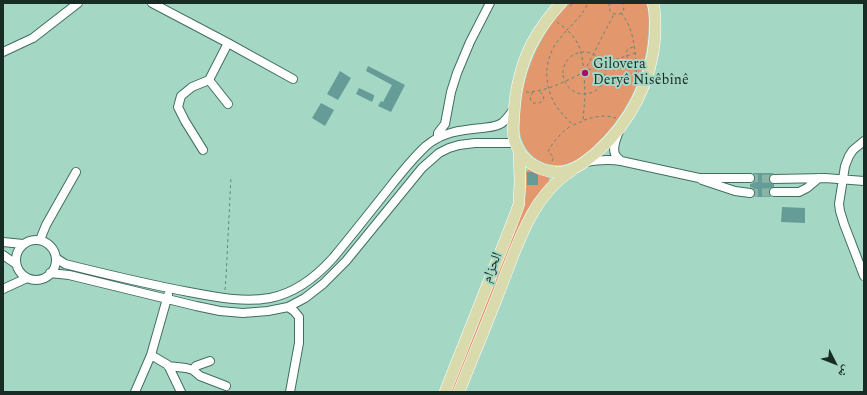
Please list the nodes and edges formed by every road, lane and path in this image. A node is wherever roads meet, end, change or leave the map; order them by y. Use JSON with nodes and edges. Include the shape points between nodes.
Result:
{"nodes":[{"id":1,"x":78,"y":3,"type":"edge"},
{"id":2,"x":152,"y":3,"type":"edge"},
{"id":3,"x":490,"y":3,"type":"edge"},
{"id":4,"x":573,"y":3,"type":"edge"},
{"id":5,"x":588,"y":3,"type":"edge"},
{"id":6,"x":610,"y":3,"type":"edge"},
{"id":7,"x":623,"y":3,"type":"edge"},
{"id":8,"x":654,"y":3,"type":"edge"},
{"id":9,"x":563,"y":4,"type":"edge"},
{"id":10,"x":621,"y":13,"type":"junction"},
{"id":11,"x":614,"y":14,"type":"junction"},
{"id":12,"x":552,"y":20,"type":"junction"},
{"id":13,"x":566,"y":30,"type":"junction"},
{"id":14,"x":228,"y":43,"type":"junction"},
{"id":15,"x":634,"y":46,"type":"junction"},
{"id":16,"x":3,"y":52,"type":"edge"},
{"id":17,"x":581,"y":52,"type":"junction"},
{"id":18,"x":635,"y":53,"type":"junction"},
{"id":19,"x":594,"y":54,"type":"junction"},
{"id":20,"x":626,"y":56,"type":"junction"},
{"id":21,"x":636,"y":60,"type":"junction"},
{"id":22,"x":602,"y":64,"type":"junction"},
{"id":23,"x":584,"y":72,"type":"junction"},
{"id":24,"x":639,"y":74,"type":"dead end"},
{"id":25,"x":293,"y":79,"type":"dead end"},
{"id":26,"x":209,"y":80,"type":"junction"},
{"id":27,"x":565,"y":82,"type":"junction"},
{"id":28,"x":548,"y":87,"type":"junction"},
{"id":29,"x":516,"y":91,"type":"junction"},
{"id":30,"x":538,"y":91,"type":"junction"},
{"id":31,"x":533,"y":92,"type":"junction"},
{"id":32,"x":585,"y":93,"type":"junction"},
{"id":33,"x":228,"y":104,"type":"dead end"},
{"id":34,"x":514,"y":108,"type":"junction"},
{"id":35,"x":617,"y":116,"type":"dead end"},
{"id":36,"x":583,"y":121,"type":"junction"},
{"id":37,"x":573,"y":125,"type":"junction"},
{"id":38,"x":619,"y":128,"type":"junction"},
{"id":39,"x":438,"y":138,"type":"junction"},
{"id":40,"x":864,"y":141,"type":"edge"},
{"id":41,"x":517,"y":147,"type":"junction"},
{"id":42,"x":203,"y":150,"type":"dead end"},
{"id":43,"x":622,"y":160,"type":"junction"},
{"id":44,"x":554,"y":163,"type":"dead end"},
{"id":45,"x":580,"y":165,"type":"junction"},
{"id":46,"x":76,"y":172,"type":"dead end"},
{"id":47,"x":231,"y":176,"type":"dead end"},
{"id":48,"x":690,"y":176,"type":"junction"},
{"id":49,"x":750,"y":178,"type":"tunnel mouth"},
{"id":50,"x":820,"y":178,"type":"junction"},
{"id":51,"x":774,"y":179,"type":"tunnel mouth"},
{"id":52,"x":844,"y":179,"type":"junction"},
{"id":53,"x":864,"y":181,"type":"edge"},
{"id":54,"x":774,"y":192,"type":"tunnel mouth"},
{"id":55,"x":750,"y":193,"type":"tunnel mouth"},
{"id":56,"x":40,"y":240,"type":"junction"},
{"id":57,"x":3,"y":242,"type":"edge"},
{"id":58,"x":23,"y":244,"type":"junction"},
{"id":59,"x":3,"y":255,"type":"edge"},
{"id":60,"x":56,"y":258,"type":"junction"},
{"id":61,"x":16,"y":264,"type":"junction"},
{"id":62,"x":50,"y":273,"type":"junction"},
{"id":63,"x":864,"y":276,"type":"edge"},
{"id":64,"x":27,"y":278,"type":"junction"},
{"id":65,"x":169,"y":288,"type":"junction"},
{"id":66,"x":3,"y":289,"type":"edge"},
{"id":67,"x":224,"y":298,"type":"junction"},
{"id":68,"x":166,"y":299,"type":"junction"},
{"id":69,"x":288,"y":306,"type":"junction"},
{"id":70,"x":151,"y":355,"type":"junction"},
{"id":71,"x":210,"y":362,"type":"dead end"},
{"id":72,"x":168,"y":366,"type":"junction"},
{"id":73,"x":192,"y":370,"type":"junction"},
{"id":74,"x":226,"y":386,"type":"dead end"},
{"id":75,"x":135,"y":392,"type":"edge"},
{"id":76,"x":181,"y":392,"type":"edge"},
{"id":77,"x":290,"y":392,"type":"edge"},
{"id":78,"x":445,"y":392,"type":"edge"},
{"id":79,"x":459,"y":392,"type":"edge"}],
"edges":[{"from":1,"to":16,"type":"street","via":[[33,38]]},
{"from":2,"to":14,"type":"street"},
{"from":3,"to":39,"type":"street","via":[[457,74],[445,124],[438,133]]},
{"from":4,"to":9,"type":"path"},
{"from":5,"to":13,"type":"path"},
{"from":6,"to":11,"type":"path","via":[[609,8]]},
{"from":7,"to":10,"type":"path","via":[[624,10]]},
{"from":8,"to":38,"type":"main road","via":[[656,17],[650,66],[636,102]]},
{"from":9,"to":12,"type":"main road"},
{"from":10,"to":11,"type":"path"},
{"from":10,"to":15,"type":"path","via":[[627,21]]},
{"from":11,"to":19,"type":"path"},
{"from":12,"to":13,"type":"path"},
{"from":12,"to":29,"type":"main road","via":[[537,35],[529,50]]},
{"from":13,"to":17,"type":"path","via":[[576,41]]},
{"from":13,"to":28,"type":"path","via":[[550,57]]},
{"from":14,"to":25,"type":"street"},
{"from":14,"to":26,"type":"street"},
{"from":15,"to":18,"type":"path"},
{"from":15,"to":20,"type":"path","via":[[628,49]]},
{"from":17,"to":19,"type":"path"},
{"from":17,"to":23,"type":"path"},
{"from":17,"to":27,"type":"path","via":[[571,56],[566,62],[563,68]]},
{"from":18,"to":20,"type":"path"},
{"from":18,"to":21,"type":"path"},
{"from":19,"to":22,"type":"path"},
{"from":19,"to":23,"type":"path"},
{"from":20,"to":21,"type":"path","via":[[630,60]]},
{"from":20,"to":22,"type":"path"},
{"from":21,"to":24,"type":"path","via":[[635,84]]},
{"from":22,"to":23,"type":"path"},
{"from":22,"to":32,"type":"path","via":[[605,73],[600,86]]},
{"from":23,"to":27,"type":"path"},
{"from":23,"to":32,"type":"path"},
{"from":26,"to":33,"type":"street"},
{"from":26,"to":42,"type":"street","via":[[192,87],[181,96],[178,107]]},
{"from":27,"to":28,"type":"path"},
{"from":27,"to":32,"type":"path","via":[[575,91]]},
{"from":28,"to":30,"type":"path"},
{"from":28,"to":37,"type":"path","via":[[557,107]]},
{"from":29,"to":31,"type":"path"},
{"from":29,"to":34,"type":"main road"},
{"from":30,"to":31,"type":"path"},
{"from":30,"to":31,"type":"path","via":[[543,98],[538,104],[531,100]]},
{"from":32,"to":36,"type":"path"},
{"from":34,"to":39,"type":"street","via":[[506,120],[498,125],[451,132]]},
{"from":34,"to":41,"type":"main road","via":[[513,128]]},
{"from":35,"to":36,"type":"path","via":[[602,116]]},
{"from":36,"to":37,"type":"path"},
{"from":37,"to":44,"type":"path","via":[[560,135],[550,148],[548,152],[553,156],[551,162]]},
{"from":38,"to":43,"type":"street","via":[[614,153]]},
{"from":38,"to":45,"type":"main road"},
{"from":39,"to":67,"type":"street","via":[[410,162],[331,260],[307,282],[271,298]]},
{"from":40,"to":52,"type":"street","via":[[849,156]]},
{"from":41,"to":45,"type":"main road","via":[[533,165],[543,170],[564,172]]},
{"from":41,"to":69,"type":"street","via":[[475,143],[449,148],[439,153],[422,168],[346,261],[305,298]]},
{"from":41,"to":78,"type":"main road","name":"الحزام","via":[[519,204]]},
{"from":43,"to":45,"type":"street","via":[[605,159]]},
{"from":43,"to":48,"type":"street"},
{"from":45,"to":79,"type":"main road","name":"الحزام","via":[[554,185],[530,217]]},
{"from":46,"to":56,"type":"street"},
{"from":47,"to":67,"type":"path"},
{"from":48,"to":49,"type":"street"},
{"from":48,"to":55,"type":"street","via":[[724,188]]},
{"from":50,"to":51,"type":"street"},
{"from":50,"to":52,"type":"street"},
{"from":50,"to":54,"type":"street","via":[[803,191]]},
{"from":52,"to":53,"type":"street"},
{"from":52,"to":63,"type":"street","via":[[840,211]]},
{"from":56,"to":58,"type":"street"},
{"from":56,"to":60,"type":"street","via":[[51,246]]},
{"from":57,"to":58,"type":"street"},
{"from":58,"to":61,"type":"street","via":[[17,253]]},
{"from":59,"to":61,"type":"street"},
{"from":60,"to":62,"type":"street","via":[[54,269]]},
{"from":60,"to":65,"type":"street","via":[[65,264]]},
{"from":61,"to":64,"type":"street","via":[[18,270]]},
{"from":62,"to":64,"type":"street","via":[[39,279]]},
{"from":62,"to":68,"type":"street","via":[[69,275]]},
{"from":64,"to":66,"type":"street"},
{"from":65,"to":67,"type":"street"},
{"from":65,"to":68,"type":"street"},
{"from":68,"to":69,"type":"street","via":[[243,312]]},
{"from":68,"to":70,"type":"street"},
{"from":69,"to":77,"type":"street","via":[[299,317],[299,343]]},
{"from":70,"to":72,"type":"street"},
{"from":70,"to":75,"type":"street"},
{"from":71,"to":73,"type":"street","via":[[196,366]]},
{"from":72,"to":73,"type":"street"},
{"from":72,"to":76,"type":"street"},
{"from":73,"to":74,"type":"street","via":[[200,376]]}]}
